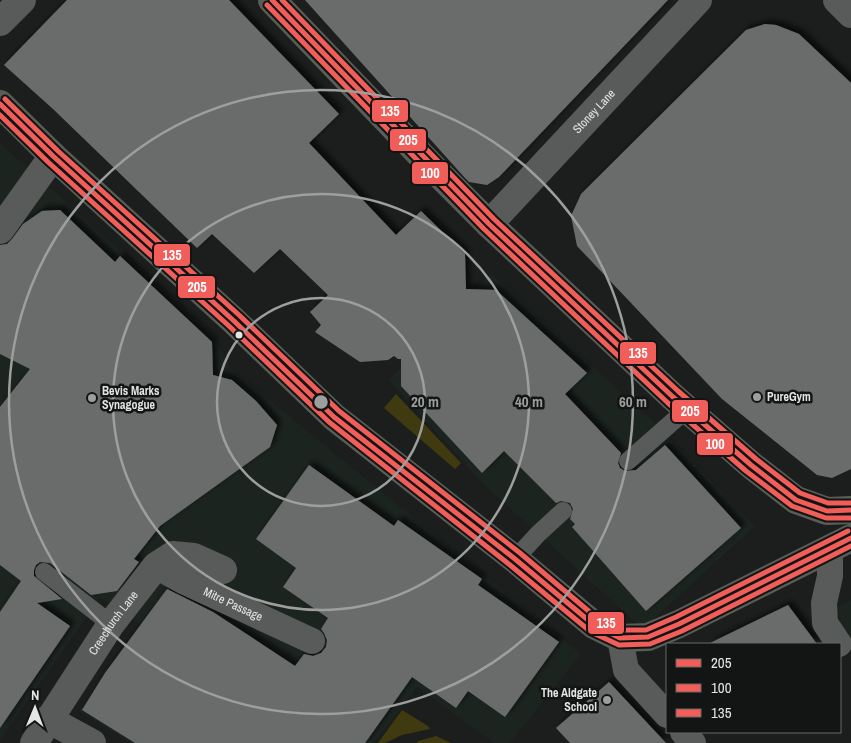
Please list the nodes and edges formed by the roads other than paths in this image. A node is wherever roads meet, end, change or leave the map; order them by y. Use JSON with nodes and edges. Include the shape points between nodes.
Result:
{"nodes":[{"id":1,"x":22,"y":0,"type":"edge"},
{"id":2,"x":272,"y":0,"type":"edge"},
{"id":3,"x":698,"y":0,"type":"edge"},
{"id":4,"x":837,"y":0,"type":"edge"},
{"id":5,"x":851,"y":14,"type":"edge"},
{"id":6,"x":0,"y":22,"type":"edge"},
{"id":7,"x":0,"y":104,"type":"edge"},
{"id":8,"x":53,"y":156,"type":"junction"},
{"id":9,"x":490,"y":224,"type":"junction"},
{"id":10,"x":0,"y":230,"type":"edge"},
{"id":11,"x":687,"y":409,"type":"junction"},
{"id":12,"x":628,"y":461,"type":"dead end"},
{"id":13,"x":851,"y":510,"type":"edge"},
{"id":14,"x":563,"y":511,"type":"dead end"},
{"id":15,"x":851,"y":538,"type":"edge"},
{"id":16,"x":827,"y":555,"type":"junction"},
{"id":17,"x":515,"y":559,"type":"junction"},
{"id":18,"x":156,"y":566,"type":"junction"},
{"id":19,"x":223,"y":570,"type":"dead end"},
{"id":20,"x":44,"y":572,"type":"dead end"},
{"id":21,"x":111,"y":624,"type":"junction"},
{"id":22,"x":620,"y":638,"type":"junction"},
{"id":23,"x":312,"y":641,"type":"dead end"},
{"id":24,"x":838,"y":643,"type":"edge"},
{"id":25,"x":841,"y":648,"type":"edge"},
{"id":26,"x":851,"y":661,"type":"edge"},
{"id":27,"x":666,"y":714,"type":"edge"},
{"id":28,"x":48,"y":719,"type":"junction"},
{"id":29,"x":684,"y":733,"type":"edge"},
{"id":30,"x":34,"y":743,"type":"edge"},
{"id":31,"x":92,"y":743,"type":"edge"},
{"id":32,"x":693,"y":743,"type":"edge"}],
"edges":[{"from":1,"to":6,"type":"street"},
{"from":2,"to":9,"type":"main road"},
{"from":3,"to":9,"type":"street","name":"Stoney Lane"},
{"from":4,"to":5,"type":"street"},
{"from":7,"to":8,"type":"main road"},
{"from":8,"to":10,"type":"street"},
{"from":8,"to":17,"type":"main road","via":[[334,417]]},
{"from":9,"to":11,"type":"main road"},
{"from":11,"to":12,"type":"lane"},
{"from":11,"to":13,"type":"main road","via":[[796,500],[827,511]]},
{"from":14,"to":17,"type":"lane"},
{"from":15,"to":16,"type":"main road"},
{"from":16,"to":22,"type":"main road","via":[[662,632],[648,637]]},
{"from":16,"to":24,"type":"street","via":[[830,576],[824,602],[825,623]]},
{"from":17,"to":22,"type":"main road","via":[[594,625]]},
{"from":18,"to":19,"type":"street","name":"Creechurch Lane","via":[[173,555],[194,557]]},
{"from":18,"to":21,"type":"street","name":"Creechurch Lane"},
{"from":18,"to":23,"type":"street","name":"Mitre Passage"},
{"from":20,"to":21,"type":"lane"},
{"from":21,"to":28,"type":"street","name":"Creechurch Lane"},
{"from":22,"to":27,"type":"street","via":[[626,670]]},
{"from":25,"to":26,"type":"street"},
{"from":28,"to":30,"type":"street","name":"Creechurch Lane"},
{"from":28,"to":31,"type":"street"},
{"from":29,"to":32,"type":"street"}]}
